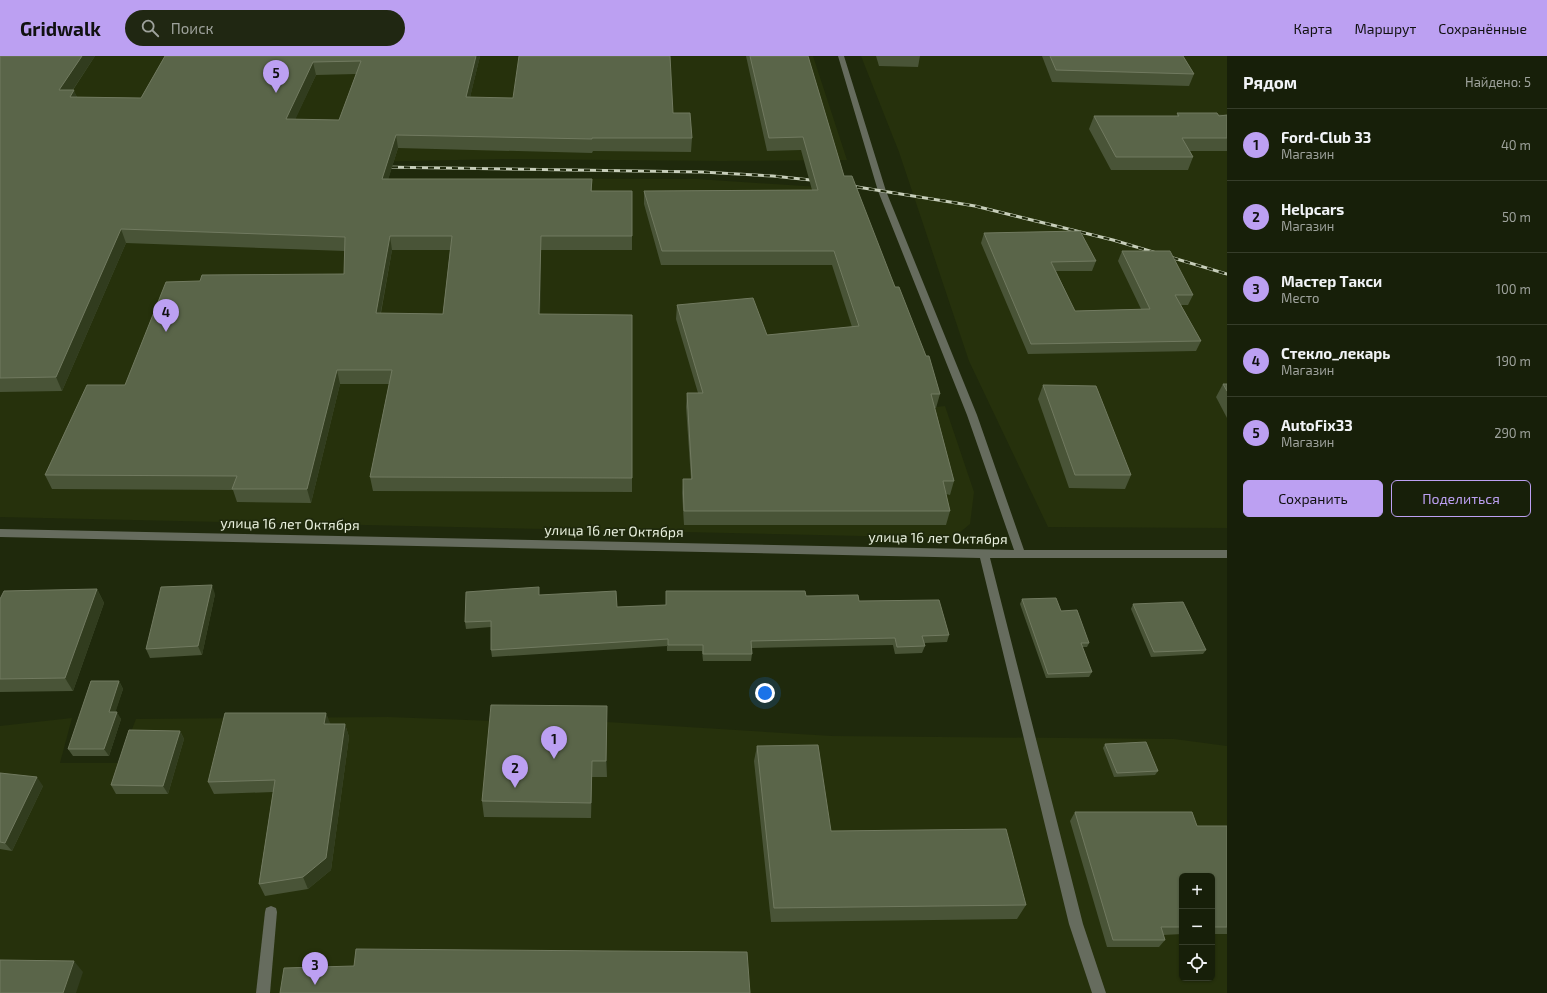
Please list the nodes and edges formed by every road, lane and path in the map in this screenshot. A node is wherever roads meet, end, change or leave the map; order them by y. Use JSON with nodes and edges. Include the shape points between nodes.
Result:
{"nodes":[{"id":1,"x":841,"y":56,"type":"edge"},
{"id":2,"x":0,"y":533,"type":"edge"},
{"id":3,"x":984,"y":554,"type":"junction"},
{"id":4,"x":1020,"y":554,"type":"junction"},
{"id":5,"x":1227,"y":554,"type":"edge"},
{"id":6,"x":270,"y":912,"type":"dead end"},
{"id":7,"x":263,"y":993,"type":"edge"},
{"id":8,"x":1100,"y":993,"type":"edge"}],
"edges":[{"from":1,"to":4,"type":"street","via":[[882,191],[972,415]]},
{"from":2,"to":3,"type":"street","name":"улица 16 лет Октября"},
{"from":3,"to":4,"type":"street","name":"улица 16 лет Октября"},
{"from":3,"to":8,"type":"street","via":[[1076,924]]},
{"from":4,"to":5,"type":"street","name":"улица 16 лет Октября"},
{"from":6,"to":7,"type":"street"}]}
